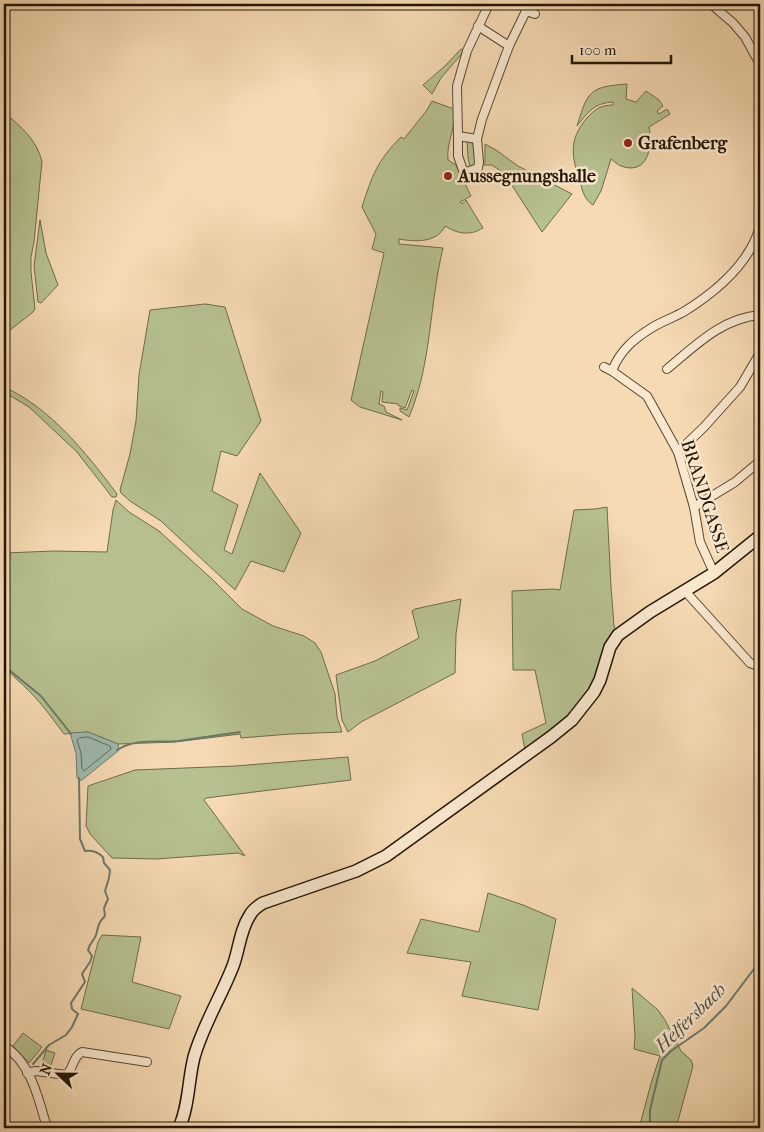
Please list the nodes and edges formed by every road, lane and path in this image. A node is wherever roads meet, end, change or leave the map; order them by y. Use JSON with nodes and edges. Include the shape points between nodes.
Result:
{"nodes":[{"id":1,"x":489,"y":4,"type":"edge"},
{"id":2,"x":711,"y":4,"type":"edge"},
{"id":3,"x":535,"y":14,"type":"dead end"},
{"id":4,"x":478,"y":26,"type":"junction"},
{"id":5,"x":509,"y":46,"type":"junction"},
{"id":6,"x":760,"y":64,"type":"edge"},
{"id":7,"x":458,"y":136,"type":"junction"},
{"id":8,"x":476,"y":140,"type":"junction"},
{"id":9,"x":760,"y":227,"type":"edge"},
{"id":10,"x":760,"y":315,"type":"edge"},
{"id":11,"x":760,"y":353,"type":"edge"},
{"id":12,"x":604,"y":367,"type":"dead end"},
{"id":13,"x":667,"y":369,"type":"dead end"},
{"id":14,"x":612,"y":371,"type":"junction"},
{"id":15,"x":678,"y":452,"type":"junction"},
{"id":16,"x":760,"y":461,"type":"edge"},
{"id":17,"x":694,"y":507,"type":"junction"},
{"id":18,"x":760,"y":536,"type":"edge"},
{"id":19,"x":714,"y":573,"type":"junction"},
{"id":20,"x":685,"y":591,"type":"junction"},
{"id":21,"x":760,"y":665,"type":"edge"},
{"id":22,"x":4,"y":1046,"type":"edge"},
{"id":23,"x":147,"y":1062,"type":"dead end"},
{"id":24,"x":27,"y":1073,"type":"junction"},
{"id":25,"x":47,"y":1128,"type":"edge"},
{"id":26,"x":179,"y":1128,"type":"edge"}],
"edges":[{"from":1,"to":4,"type":"street"},
{"from":2,"to":6,"type":"street","via":[[745,37]]},
{"from":3,"to":5,"type":"street","via":[[526,11]]},
{"from":4,"to":5,"type":"street"},
{"from":4,"to":7,"type":"street","via":[[457,86]]},
{"from":5,"to":8,"type":"street"},
{"from":7,"to":8,"type":"street"},
{"from":7,"to":8,"type":"street","via":[[458,156],[464,174],[478,168]]},
{"from":9,"to":14,"type":"street","via":[[751,251],[733,272],[684,312],[654,326],[627,345]]},
{"from":10,"to":13,"type":"street","via":[[727,324],[712,332]]},
{"from":11,"to":15,"type":"street","via":[[740,386]]},
{"from":12,"to":14,"type":"street","name":"BRANDGASSE"},
{"from":14,"to":15,"type":"street","name":"BRANDGASSE","via":[[647,396]]},
{"from":15,"to":17,"type":"street","name":"BRANDGASSE"},
{"from":16,"to":17,"type":"street","via":[[736,482]]},
{"from":17,"to":19,"type":"street","name":"BRANDGASSE","via":[[700,542]]},
{"from":18,"to":19,"type":"street"},
{"from":19,"to":20,"type":"street"},
{"from":20,"to":21,"type":"street","via":[[750,663]]},
{"from":20,"to":26,"type":"street","via":[[650,612],[614,640],[594,692],[572,720],[551,738],[386,856],[356,871],[264,902],[254,909],[248,917],[232,967],[196,1050]]},
{"from":22,"to":24,"type":"street","via":[[12,1051]]},
{"from":23,"to":24,"type":"street","via":[[82,1052],[66,1075]]},
{"from":24,"to":25,"type":"street"}]}
